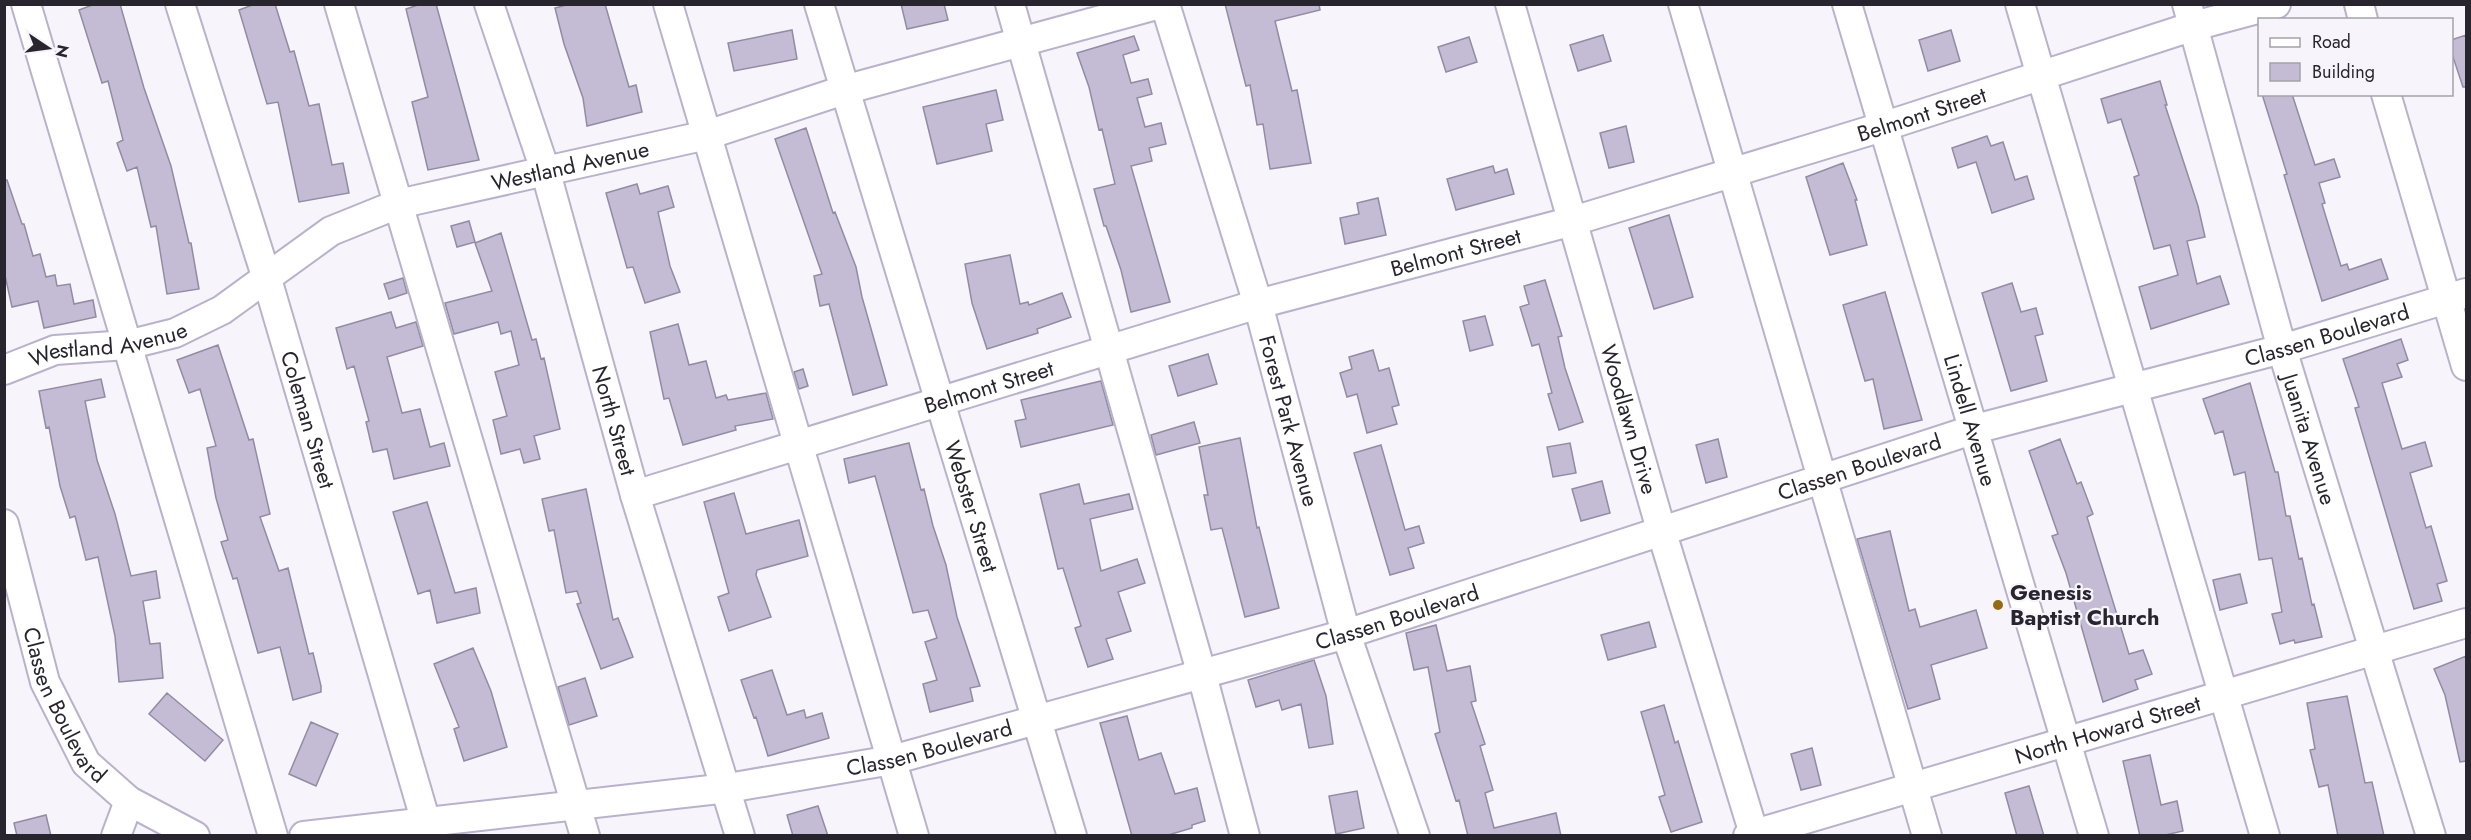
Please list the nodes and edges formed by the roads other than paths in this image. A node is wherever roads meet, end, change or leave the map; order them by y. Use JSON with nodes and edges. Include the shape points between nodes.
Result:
{"nodes":[{"id":1,"x":26,"y":4,"type":"edge"},
{"id":2,"x":180,"y":4,"type":"edge"},
{"id":3,"x":339,"y":4,"type":"edge"},
{"id":4,"x":489,"y":4,"type":"edge"},
{"id":5,"x":668,"y":4,"type":"edge"},
{"id":6,"x":819,"y":4,"type":"edge"},
{"id":7,"x":1010,"y":4,"type":"edge"},
{"id":8,"x":1160,"y":4,"type":"edge"},
{"id":9,"x":1165,"y":4,"type":"edge"},
{"id":10,"x":1510,"y":4,"type":"edge"},
{"id":11,"x":1683,"y":4,"type":"edge"},
{"id":12,"x":1847,"y":4,"type":"edge"},
{"id":13,"x":2020,"y":4,"type":"edge"},
{"id":14,"x":2276,"y":4,"type":"edge"},
{"id":15,"x":2191,"y":15,"type":"edge"},
{"id":16,"x":1021,"y":42,"type":"junction"},
{"id":17,"x":2042,"y":75,"type":"junction"},
{"id":18,"x":844,"y":90,"type":"junction"},
{"id":19,"x":2387,"y":96,"type":"edge"},
{"id":20,"x":1882,"y":127,"type":"junction"},
{"id":21,"x":707,"y":135,"type":"junction"},
{"id":22,"x":546,"y":173,"type":"junction"},
{"id":23,"x":1732,"y":173,"type":"junction"},
{"id":24,"x":398,"y":204,"type":"junction"},
{"id":25,"x":1573,"y":221,"type":"junction"},
{"id":26,"x":267,"y":279,"type":"junction"},
{"id":27,"x":2457,"y":296,"type":"edge"},
{"id":28,"x":1258,"y":304,"type":"junction"},
{"id":29,"x":127,"y":345,"type":"junction"},
{"id":30,"x":2282,"y":349,"type":"junction"},
{"id":31,"x":1108,"y":350,"type":"junction"},
{"id":32,"x":2466,"y":366,"type":"edge"},
{"id":33,"x":4,"y":369,"type":"edge"},
{"id":34,"x":2132,"y":388,"type":"junction"},
{"id":35,"x":942,"y":402,"type":"junction"},
{"id":36,"x":1975,"y":429,"type":"junction"},
{"id":37,"x":797,"y":446,"type":"junction"},
{"id":38,"x":1824,"y":479,"type":"junction"},
{"id":39,"x":635,"y":495,"type":"junction"},
{"id":40,"x":4,"y":524,"type":"edge"},
{"id":41,"x":1662,"y":533,"type":"junction"},
{"id":42,"x":2466,"y":624,"type":"edge"},
{"id":43,"x":1346,"y":634,"type":"junction"},
{"id":44,"x":2375,"y":650,"type":"junction"},
{"id":45,"x":1202,"y":675,"type":"junction"},
{"id":46,"x":2223,"y":696,"type":"junction"},
{"id":47,"x":1039,"y":721,"type":"junction"},
{"id":48,"x":2065,"y":742,"type":"junction"},
{"id":49,"x":892,"y":760,"type":"junction"},
{"id":50,"x":1913,"y":787,"type":"junction"},
{"id":51,"x":728,"y":788,"type":"junction"},
{"id":52,"x":129,"y":801,"type":"junction"},
{"id":53,"x":574,"y":805,"type":"junction"},
{"id":54,"x":427,"y":828,"type":"edge"},
{"id":55,"x":1751,"y":835,"type":"edge"},
{"id":56,"x":116,"y":836,"type":"edge"},
{"id":57,"x":195,"y":836,"type":"edge"},
{"id":58,"x":273,"y":836,"type":"edge"},
{"id":59,"x":304,"y":836,"type":"edge"},
{"id":60,"x":585,"y":836,"type":"edge"},
{"id":61,"x":740,"y":836,"type":"edge"},
{"id":62,"x":914,"y":836,"type":"edge"},
{"id":63,"x":1072,"y":836,"type":"edge"},
{"id":64,"x":1245,"y":836,"type":"edge"},
{"id":65,"x":1415,"y":836,"type":"edge"},
{"id":66,"x":1927,"y":836,"type":"edge"},
{"id":67,"x":2094,"y":836,"type":"edge"},
{"id":68,"x":2265,"y":836,"type":"edge"},
{"id":69,"x":2432,"y":836,"type":"edge"}],
"edges":[{"from":1,"to":29,"type":"street"},
{"from":2,"to":26,"type":"street","name":"Coleman Street"},
{"from":3,"to":24,"type":"street"},
{"from":4,"to":22,"type":"street","name":"North Street"},
{"from":5,"to":21,"type":"street"},
{"from":6,"to":18,"type":"street","name":"Webster Street"},
{"from":7,"to":16,"type":"street"},
{"from":8,"to":16,"type":"street","name":"Westland Avenue"},
{"from":9,"to":28,"type":"street","name":"Forest Park Avenue"},
{"from":10,"to":25,"type":"street","name":"Woodlawn Drive"},
{"from":11,"to":23,"type":"street"},
{"from":12,"to":20,"type":"street","name":"Lindell Avenue"},
{"from":13,"to":17,"type":"street"},
{"from":14,"to":15,"type":"street","name":"Belmont Street"},
{"from":15,"to":17,"type":"street","name":"Belmont Street"},
{"from":15,"to":30,"type":"street","name":"Juanita Avenue"},
{"from":16,"to":18,"type":"street","name":"Westland Avenue"},
{"from":16,"to":31,"type":"street"},
{"from":17,"to":20,"type":"street","name":"Belmont Street"},
{"from":17,"to":34,"type":"street"},
{"from":18,"to":21,"type":"street","name":"Westland Avenue"},
{"from":18,"to":35,"type":"street","name":"Webster Street"},
{"from":19,"to":27,"type":"street"},
{"from":20,"to":23,"type":"street","name":"Belmont Street"},
{"from":20,"to":36,"type":"street","name":"Lindell Avenue"},
{"from":21,"to":22,"type":"street","name":"Westland Avenue"},
{"from":21,"to":37,"type":"street"},
{"from":22,"to":24,"type":"street","name":"Westland Avenue"},
{"from":22,"to":39,"type":"street","name":"North Street"},
{"from":23,"to":25,"type":"street","name":"Belmont Street"},
{"from":23,"to":38,"type":"street"},
{"from":24,"to":26,"type":"street","name":"Westland Avenue","via":[[331,231]]},
{"from":24,"to":53,"type":"street"},
{"from":25,"to":28,"type":"street","name":"Belmont Street"},
{"from":25,"to":41,"type":"street","name":"Woodlawn Drive"},
{"from":26,"to":29,"type":"street","name":"Westland Avenue","via":[[222,310],[175,333]]},
{"from":26,"to":54,"type":"street","name":"Coleman Street"},
{"from":27,"to":30,"type":"street","name":"Classen Boulevard"},
{"from":27,"to":32,"type":"street"},
{"from":28,"to":31,"type":"street","name":"Belmont Street"},
{"from":28,"to":43,"type":"street","name":"Forest Park Avenue"},
{"from":29,"to":33,"type":"street","name":"Westland Avenue","via":[[55,350]]},
{"from":29,"to":58,"type":"street"},
{"from":30,"to":34,"type":"street","name":"Classen Boulevard"},
{"from":30,"to":44,"type":"street","name":"Juanita Avenue"},
{"from":31,"to":35,"type":"street","name":"Belmont Street"},
{"from":31,"to":45,"type":"street"},
{"from":34,"to":36,"type":"street","name":"Classen Boulevard"},
{"from":34,"to":46,"type":"street"},
{"from":35,"to":37,"type":"street","name":"Belmont Street"},
{"from":35,"to":47,"type":"street","name":"Webster Street"},
{"from":36,"to":38,"type":"street","name":"Classen Boulevard"},
{"from":36,"to":48,"type":"street","name":"Lindell Avenue"},
{"from":37,"to":39,"type":"street","name":"Belmont Street"},
{"from":37,"to":49,"type":"street"},
{"from":38,"to":41,"type":"street","name":"Classen Boulevard"},
{"from":38,"to":50,"type":"street"},
{"from":39,"to":51,"type":"street","name":"North Street"},
{"from":40,"to":52,"type":"street","name":"Classen Boulevard","via":[[45,682],[86,763]]},
{"from":41,"to":43,"type":"street","name":"Classen Boulevard"},
{"from":41,"to":55,"type":"street","name":"Woodlawn Drive"},
{"from":42,"to":44,"type":"street","name":"North Howard Street"},
{"from":43,"to":45,"type":"street","name":"Classen Boulevard"},
{"from":43,"to":65,"type":"street","name":"Forest Park Avenue"},
{"from":44,"to":46,"type":"street","name":"North Howard Street"},
{"from":44,"to":69,"type":"street","name":"Juanita Avenue"},
{"from":45,"to":47,"type":"street","name":"Classen Boulevard"},
{"from":45,"to":64,"type":"street"},
{"from":46,"to":48,"type":"street","name":"North Howard Street"},
{"from":46,"to":68,"type":"street"},
{"from":47,"to":49,"type":"street","name":"Classen Boulevard"},
{"from":47,"to":63,"type":"street","name":"Webster Street"},
{"from":48,"to":50,"type":"street","name":"North Howard Street"},
{"from":48,"to":67,"type":"street","name":"Lindell Avenue"},
{"from":49,"to":51,"type":"street","name":"Classen Boulevard"},
{"from":49,"to":62,"type":"street"},
{"from":50,"to":55,"type":"street","name":"North Howard Street"},
{"from":50,"to":66,"type":"street"},
{"from":51,"to":53,"type":"street","name":"Classen Boulevard"},
{"from":51,"to":61,"type":"street","name":"North Street"},
{"from":52,"to":56,"type":"street"},
{"from":52,"to":57,"type":"street","name":"Classen Boulevard"},
{"from":53,"to":54,"type":"street","name":"Classen Boulevard"},
{"from":53,"to":60,"type":"street"},
{"from":54,"to":59,"type":"street","name":"Classen Boulevard"}]}
